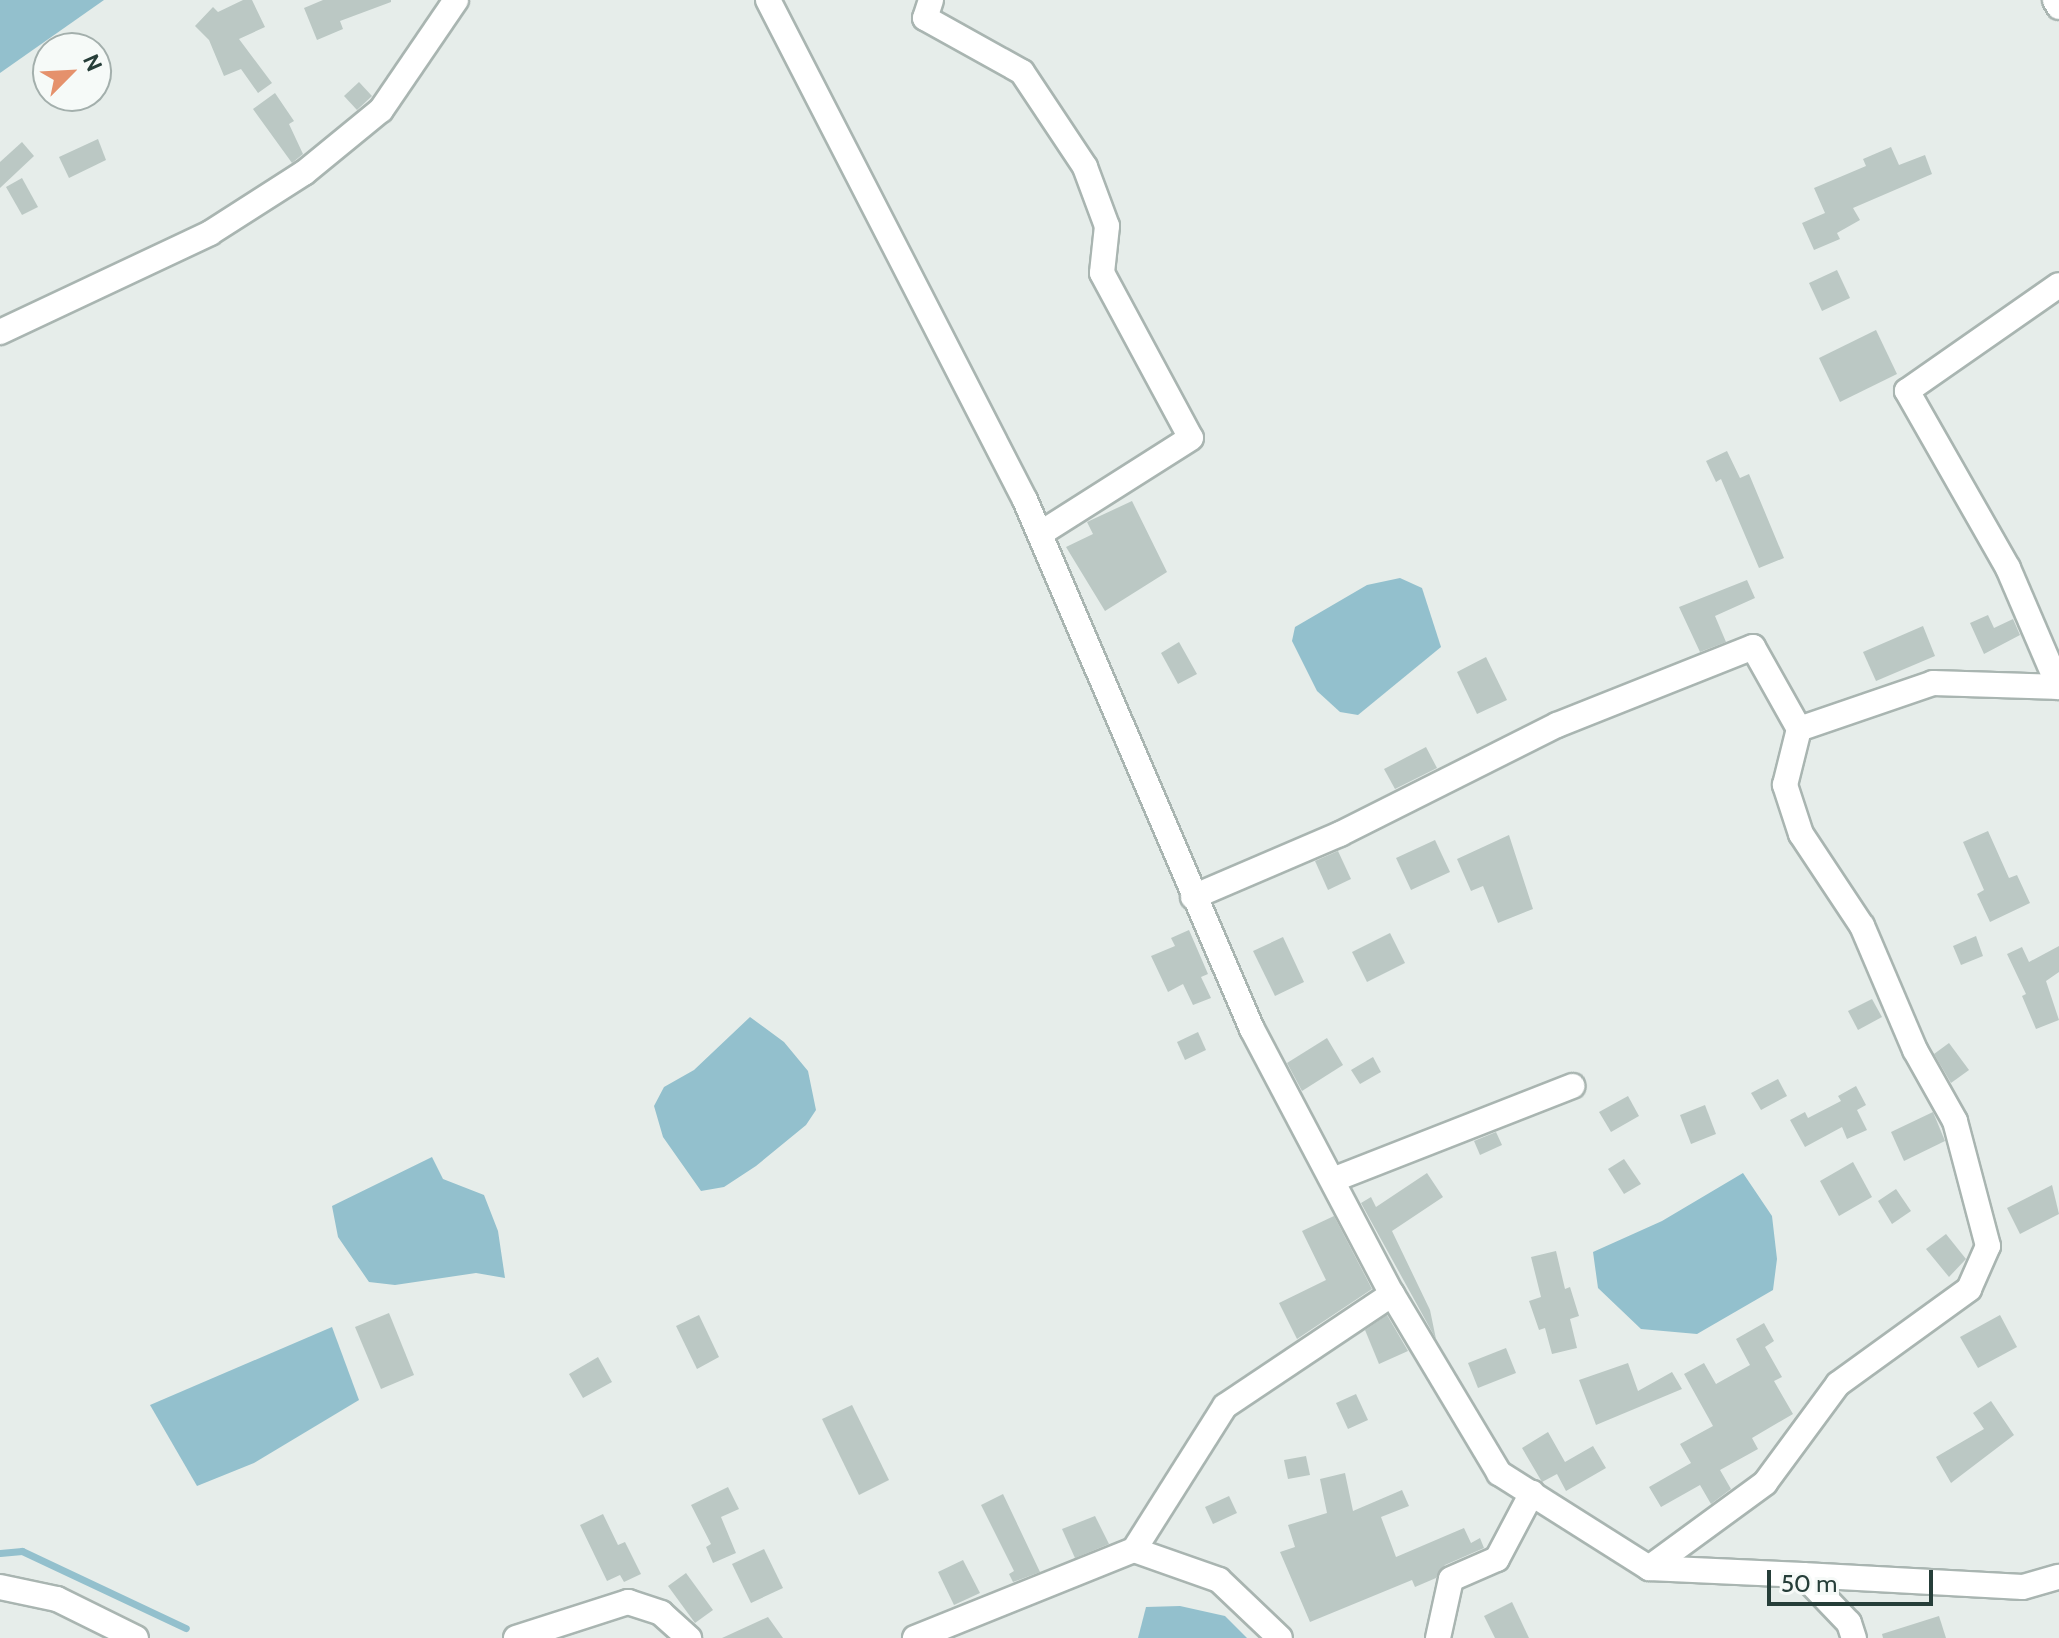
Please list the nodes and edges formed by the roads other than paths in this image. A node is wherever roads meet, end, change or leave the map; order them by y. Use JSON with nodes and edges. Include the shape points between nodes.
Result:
{"nodes":[{"id":1,"x":456,"y":0,"type":"edge"},
{"id":2,"x":768,"y":0,"type":"edge"},
{"id":3,"x":931,"y":0,"type":"edge"},
{"id":4,"x":2055,"y":0,"type":"edge"},
{"id":5,"x":2059,"y":7,"type":"edge"},
{"id":6,"x":2059,"y":285,"type":"edge"},
{"id":7,"x":0,"y":332,"type":"edge"},
{"id":8,"x":1040,"y":534,"type":"junction"},
{"id":9,"x":1799,"y":729,"type":"junction"},
{"id":10,"x":1193,"y":897,"type":"junction"},
{"id":11,"x":1572,"y":1086,"type":"dead end"},
{"id":12,"x":1335,"y":1179,"type":"junction"},
{"id":13,"x":1392,"y":1294,"type":"junction"},
{"id":14,"x":1532,"y":1493,"type":"junction"},
{"id":15,"x":1134,"y":1550,"type":"junction"},
{"id":16,"x":1649,"y":1568,"type":"junction"},
{"id":17,"x":1803,"y":1575,"type":"junction"},
{"id":18,"x":2059,"y":1577,"type":"edge"},
{"id":19,"x":0,"y":1587,"type":"edge"},
{"id":20,"x":136,"y":1638,"type":"edge"},
{"id":21,"x":516,"y":1638,"type":"edge"},
{"id":22,"x":689,"y":1638,"type":"edge"},
{"id":23,"x":915,"y":1638,"type":"edge"},
{"id":24,"x":1280,"y":1638,"type":"edge"},
{"id":25,"x":1438,"y":1638,"type":"edge"},
{"id":26,"x":1854,"y":1638,"type":"edge"}],
"edges":[{"from":1,"to":7,"type":"street","via":[[381,110],[304,173],[210,233]]},
{"from":2,"to":8,"type":"street"},
{"from":3,"to":8,"type":"street","via":[[925,18],[1022,72],[1085,167],[1107,226],[1102,273],[1191,438]]},
{"from":4,"to":5,"type":"street"},
{"from":6,"to":9,"type":"street","via":[[1907,391],[2008,568],[2059,687],[1933,683]]},
{"from":8,"to":10,"type":"street"},
{"from":9,"to":10,"type":"street","via":[[1753,647],[1557,725],[1340,834]]},
{"from":9,"to":16,"type":"street","via":[[1785,785],[1801,834],[1862,926],[1915,1050],[1955,1121],[1988,1246],[1969,1289],[1838,1384],[1765,1483]]},
{"from":10,"to":12,"type":"street","via":[[1252,1029]]},
{"from":11,"to":12,"type":"street"},
{"from":12,"to":13,"type":"street"},
{"from":13,"to":14,"type":"street","via":[[1499,1473]]},
{"from":13,"to":15,"type":"street","via":[[1225,1406]]},
{"from":14,"to":16,"type":"street"},
{"from":14,"to":25,"type":"street","via":[[1497,1559],[1451,1579]]},
{"from":15,"to":23,"type":"street"},
{"from":15,"to":24,"type":"street","via":[[1219,1580]]},
{"from":16,"to":17,"type":"street"},
{"from":17,"to":18,"type":"street","via":[[2023,1587]]},
{"from":17,"to":26,"type":"street","via":[[1849,1623]]},
{"from":19,"to":20,"type":"street","via":[[57,1599]]},
{"from":21,"to":22,"type":"street","via":[[628,1602],[661,1613]]}]}
